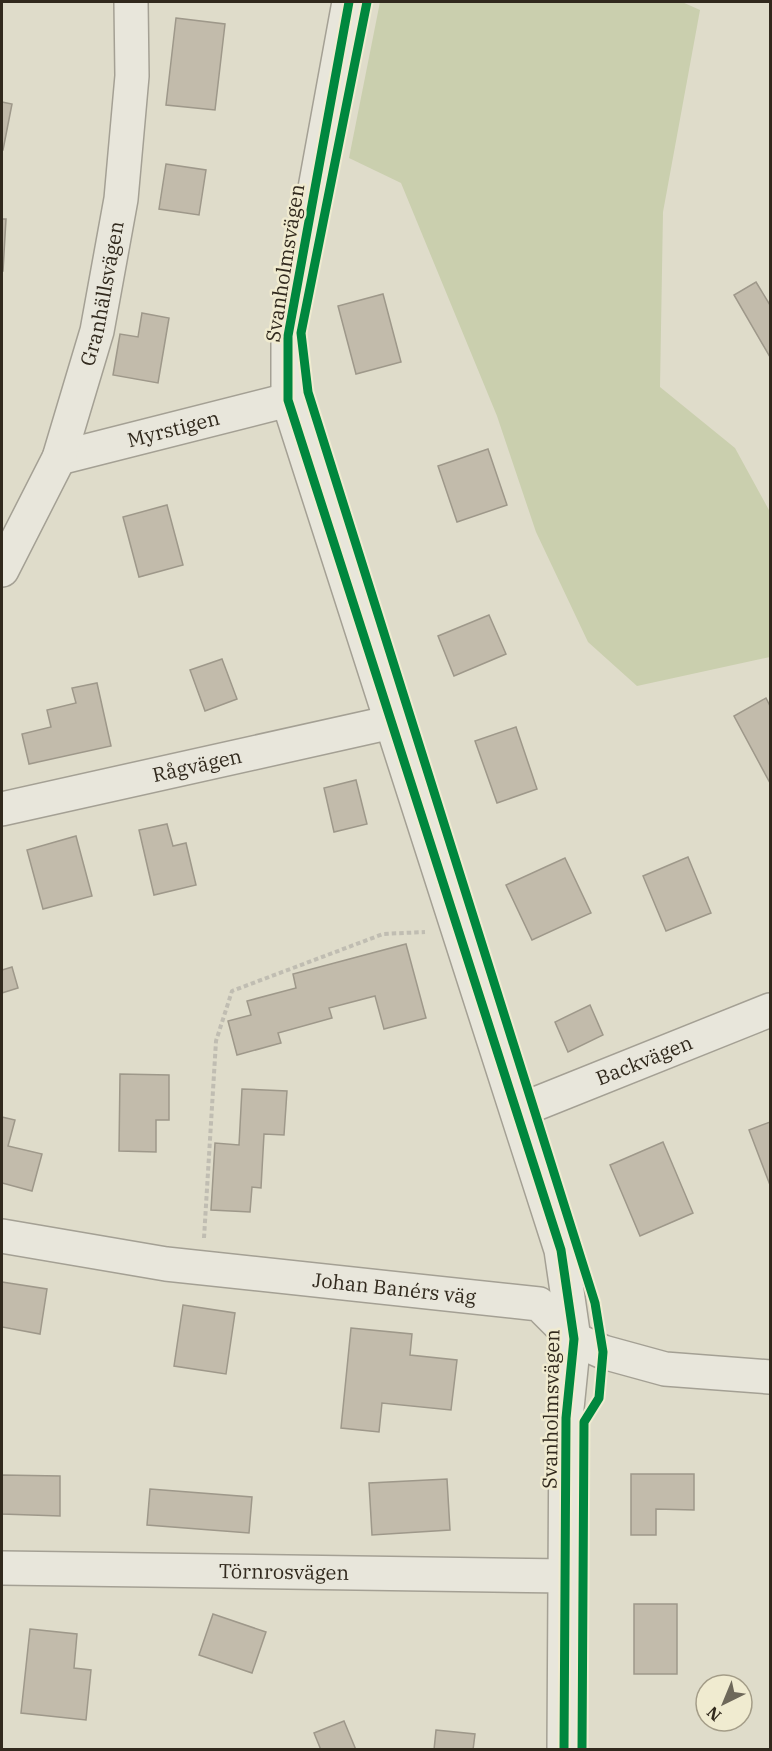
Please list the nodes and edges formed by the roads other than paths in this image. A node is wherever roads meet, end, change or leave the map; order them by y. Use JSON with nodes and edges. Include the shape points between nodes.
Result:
{"nodes":[{"id":1,"x":130,"y":2,"type":"edge"},
{"id":2,"x":349,"y":2,"type":"edge"},
{"id":3,"x":288,"y":400,"type":"junction"},
{"id":4,"x":59,"y":458,"type":"junction"},
{"id":5,"x":2,"y":570,"type":"edge"},
{"id":6,"x":392,"y":722,"type":"junction"},
{"id":7,"x":2,"y":809,"type":"edge"},
{"id":8,"x":771,"y":1010,"type":"edge"},
{"id":9,"x":518,"y":1110,"type":"junction"},
{"id":10,"x":2,"y":1236,"type":"edge"},
{"id":11,"x":574,"y":1339,"type":"junction"},
{"id":12,"x":771,"y":1377,"type":"edge"},
{"id":13,"x":2,"y":1568,"type":"edge"},
{"id":14,"x":566,"y":1576,"type":"junction"},
{"id":15,"x":564,"y":1749,"type":"edge"}],
"edges":[{"from":1,"to":4,"type":"street","name":"Granhällsvägen","via":[[132,76],[121,200],[97,331]]},
{"from":2,"to":3,"type":"street","name":"Svanholmsvägen","via":[[288,336]]},
{"from":3,"to":4,"type":"street","name":"Myrstigen"},
{"from":3,"to":6,"type":"street","name":"Svanholmsvägen"},
{"from":4,"to":5,"type":"street","name":"Granhällsvägen"},
{"from":6,"to":7,"type":"street","name":"Rågvägen"},
{"from":6,"to":9,"type":"street","name":"Svanholmsvägen"},
{"from":8,"to":9,"type":"street","name":"Backvägen"},
{"from":9,"to":11,"type":"street","name":"Svanholmsvägen","via":[[561,1251]]},
{"from":10,"to":11,"type":"street","name":"Johan Banérs väg","via":[[166,1264],[539,1304]]},
{"from":11,"to":12,"type":"street","name":"Johan Banérs väg","via":[[603,1352],[665,1369]]},
{"from":11,"to":14,"type":"street","name":"Svanholmsvägen","via":[[567,1418]]},
{"from":13,"to":14,"type":"street","name":"Törnrosvägen"},
{"from":14,"to":15,"type":"street","name":"Svanholmsvägen"}]}
